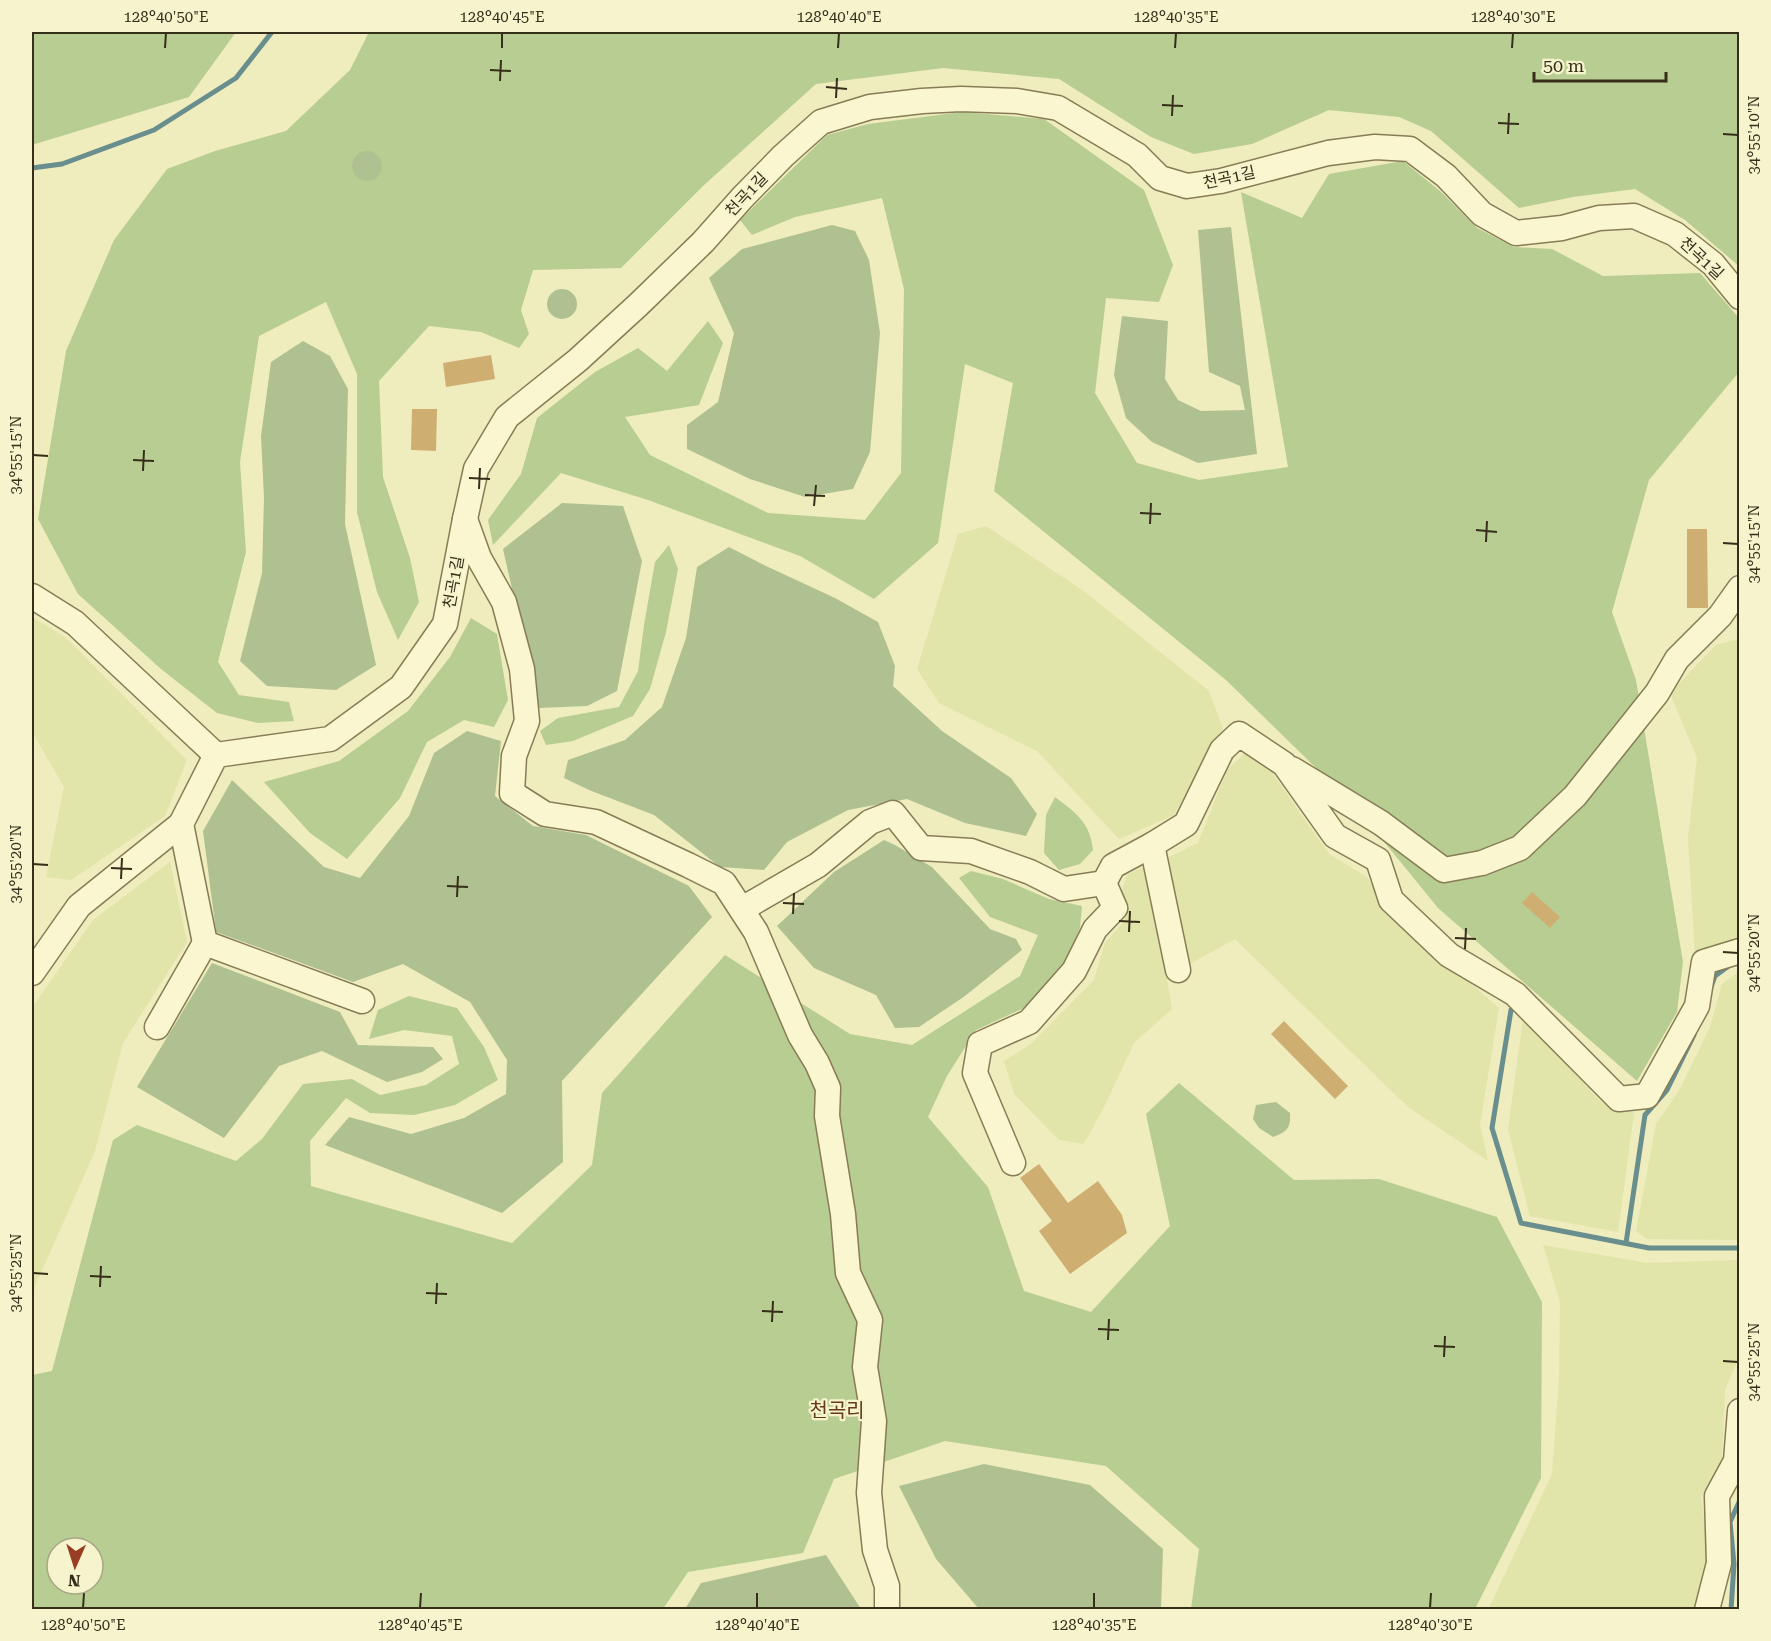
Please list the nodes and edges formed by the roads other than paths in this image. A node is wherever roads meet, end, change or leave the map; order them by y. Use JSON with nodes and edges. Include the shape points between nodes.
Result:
{"nodes":[{"id":1,"x":1740,"y":297,"type":"edge"},
{"id":2,"x":465,"y":519,"type":"junction"},
{"id":3,"x":1740,"y":588,"type":"edge"},
{"id":4,"x":32,"y":596,"type":"edge"},
{"id":5,"x":216,"y":755,"type":"junction"},
{"id":6,"x":1284,"y":764,"type":"junction"},
{"id":7,"x":181,"y":824,"type":"junction"},
{"id":8,"x":1152,"y":845,"type":"junction"},
{"id":9,"x":1104,"y":883,"type":"junction"},
{"id":10,"x":742,"y":909,"type":"junction"},
{"id":11,"x":205,"y":943,"type":"junction"},
{"id":12,"x":1740,"y":951,"type":"edge"},
{"id":13,"x":1178,"y":970,"type":"dead end"},
{"id":14,"x":32,"y":973,"type":"edge"},
{"id":15,"x":362,"y":1001,"type":"dead end"},
{"id":16,"x":157,"y":1027,"type":"dead end"},
{"id":17,"x":1014,"y":1163,"type":"dead end"},
{"id":18,"x":1740,"y":1411,"type":"edge"},
{"id":19,"x":887,"y":1610,"type":"edge"},
{"id":20,"x":1707,"y":1610,"type":"edge"}],
"edges":[{"from":1,"to":2,"type":"street","name":"천곡1길","via":[[1713,264],[1675,234],[1634,216],[1599,218],[1562,228],[1516,233],[1482,214],[1446,176],[1410,148],[1375,147],[1328,153],[1187,186],[1160,178],[1137,155],[1058,108],[1017,101],[961,99],[870,107],[821,122],[638,305],[507,417],[476,469]]},
{"from":2,"to":5,"type":"street","name":"천곡1길","via":[[445,624],[401,687],[330,739]]},
{"from":2,"to":10,"type":"street","via":[[479,558],[504,602],[522,669],[527,721],[514,756],[512,793],[545,814],[596,822],[688,864],[724,884]]},
{"from":3,"to":6,"type":"street","via":[[1720,616],[1677,659],[1657,693],[1575,796],[1520,848],[1482,863],[1444,870],[1381,823]]},
{"from":4,"to":5,"type":"street","via":[[75,623]]},
{"from":5,"to":7,"type":"street"},
{"from":6,"to":8,"type":"street","via":[[1239,734],[1222,750],[1186,824]]},
{"from":6,"to":12,"type":"street","via":[[1335,836],[1378,860],[1391,900],[1449,955],[1515,994],[1619,1099],[1647,1096],[1697,1006],[1704,962]]},
{"from":7,"to":11,"type":"street"},
{"from":7,"to":14,"type":"street","via":[[80,906]]},
{"from":8,"to":9,"type":"street","via":[[1113,866]]},
{"from":8,"to":13,"type":"street"},
{"from":9,"to":10,"type":"street","via":[[1064,890],[1030,872],[971,851],[921,848],[893,813],[870,822],[818,865]]},
{"from":9,"to":17,"type":"street","via":[[1115,908],[1095,929],[1074,971],[1029,1022],[980,1044],[975,1073]]},
{"from":10,"to":19,"type":"street","via":[[828,1088],[827,1116],[848,1273],[870,1320],[865,1367],[874,1421],[869,1493],[875,1550],[887,1586]]},
{"from":11,"to":15,"type":"street"},
{"from":11,"to":16,"type":"street"},
{"from":18,"to":20,"type":"street","via":[[1736,1461],[1717,1496],[1719,1563]]}]}
